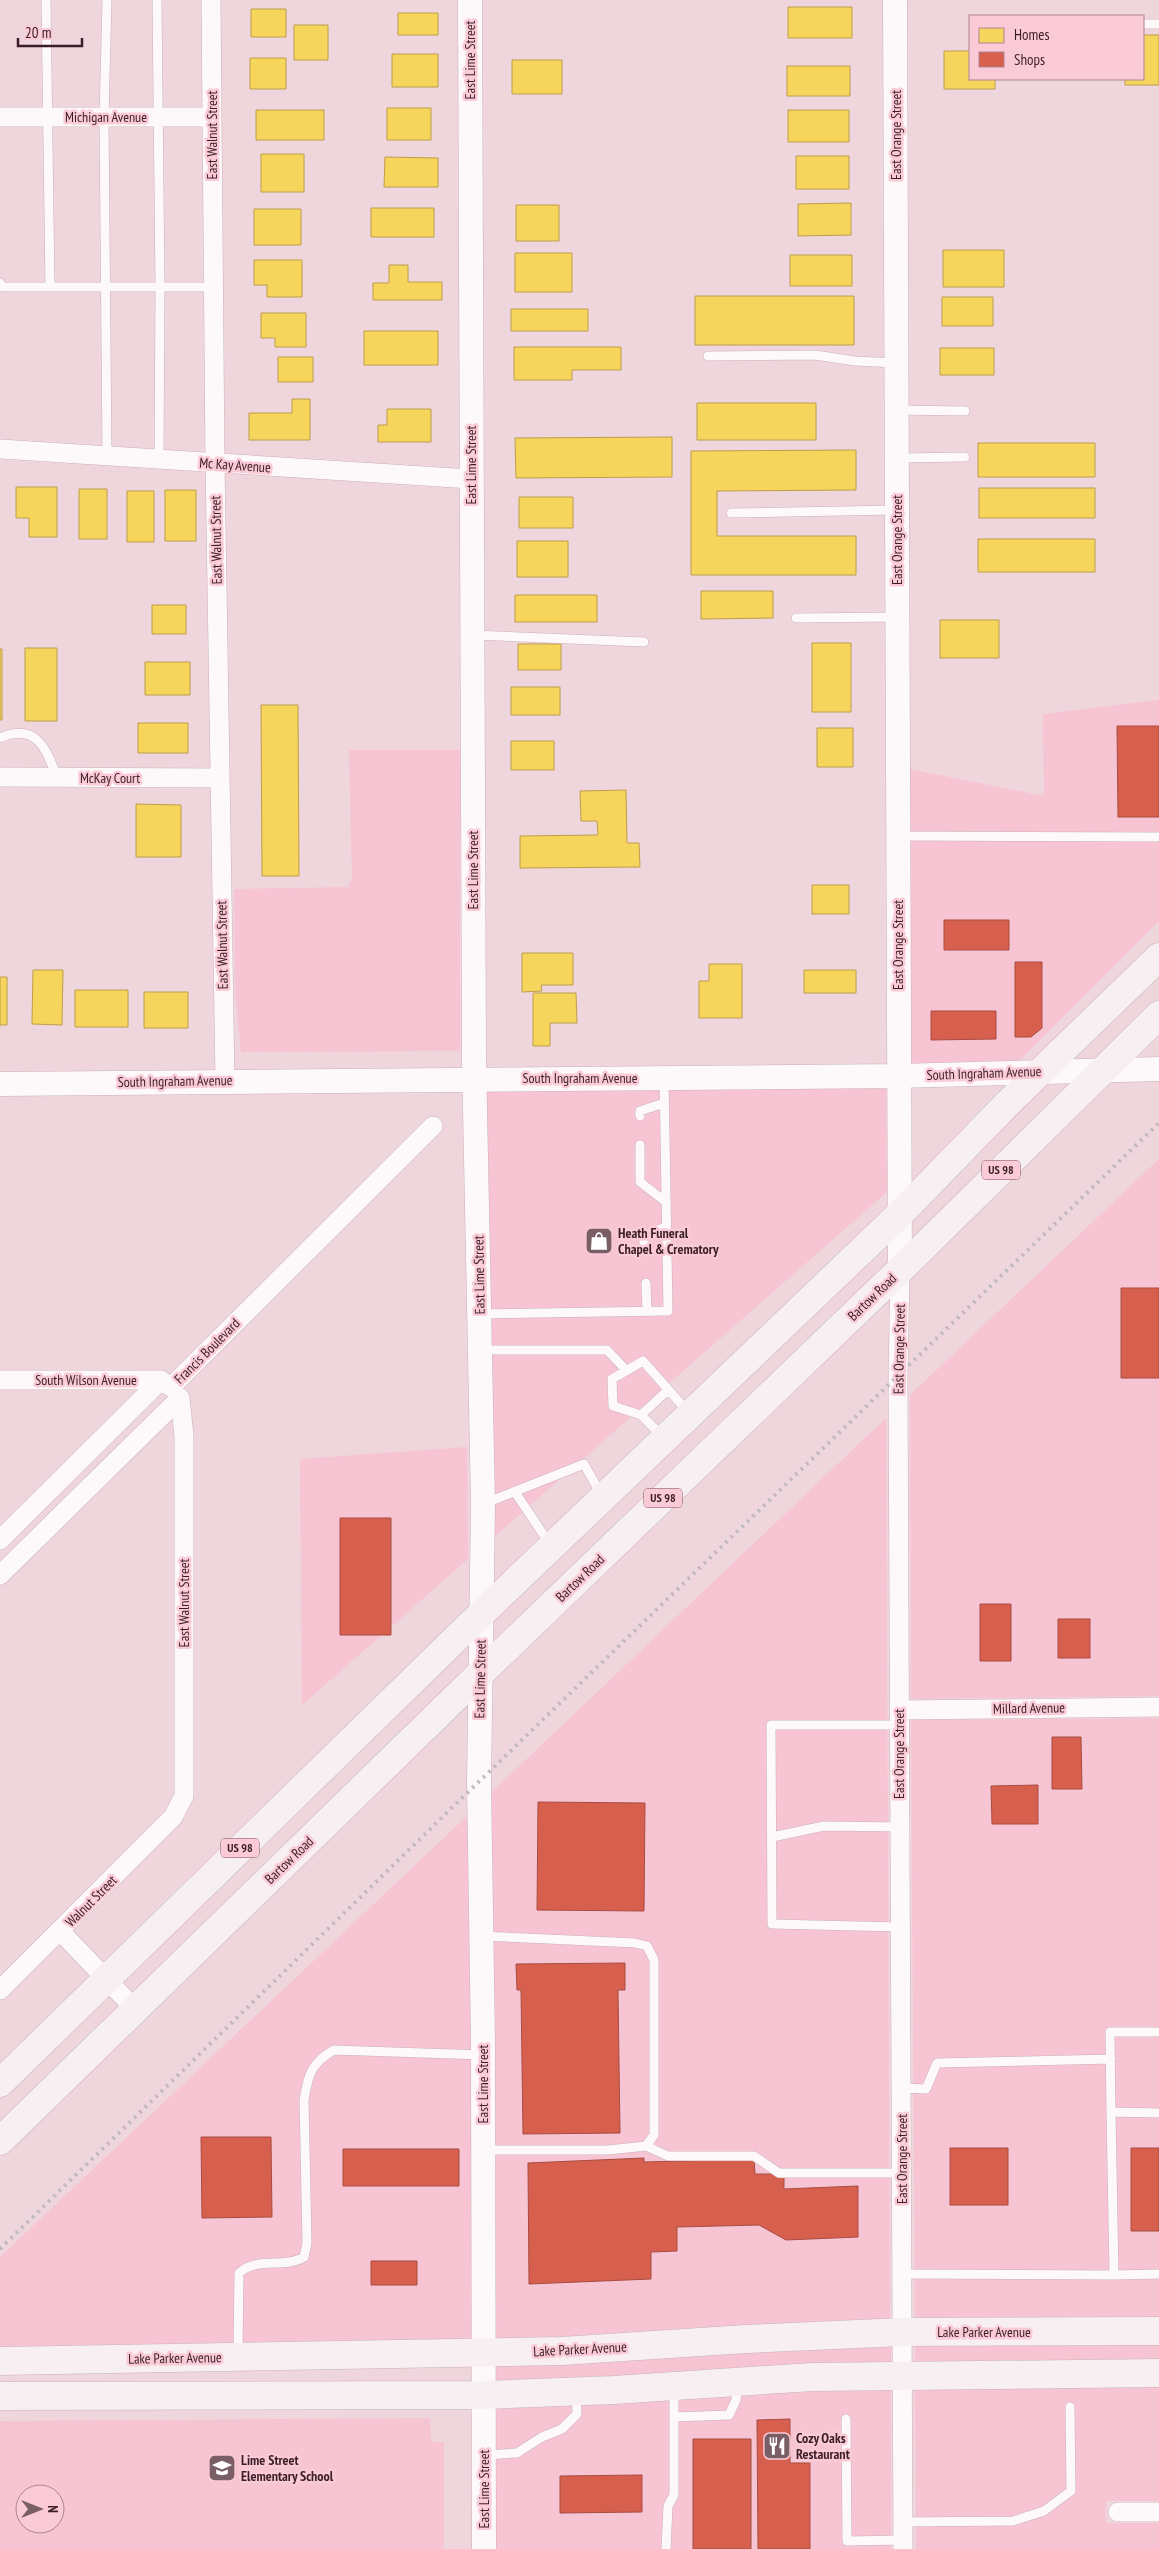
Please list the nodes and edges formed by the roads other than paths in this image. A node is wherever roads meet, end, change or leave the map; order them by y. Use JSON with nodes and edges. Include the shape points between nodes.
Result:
{"nodes":[{"id":1,"x":46,"y":0,"type":"edge"},
{"id":2,"x":107,"y":0,"type":"edge"},
{"id":3,"x":157,"y":0,"type":"edge"},
{"id":4,"x":212,"y":0,"type":"edge"},
{"id":5,"x":470,"y":0,"type":"edge"},
{"id":6,"x":895,"y":0,"type":"edge"},
{"id":7,"x":1144,"y":24,"type":"edge"},
{"id":8,"x":1159,"y":24,"type":"edge"},
{"id":9,"x":0,"y":117,"type":"edge"},
{"id":10,"x":48,"y":117,"type":"junction"},
{"id":11,"x":104,"y":117,"type":"junction"},
{"id":12,"x":159,"y":117,"type":"junction"},
{"id":13,"x":212,"y":117,"type":"junction"},
{"id":14,"x":0,"y":283,"type":"edge"},
{"id":15,"x":106,"y":286,"type":"junction"},
{"id":16,"x":50,"y":287,"type":"junction"},
{"id":17,"x":160,"y":287,"type":"junction"},
{"id":18,"x":213,"y":287,"type":"junction"},
{"id":19,"x":708,"y":356,"type":"dead end"},
{"id":20,"x":896,"y":363,"type":"junction"},
{"id":21,"x":896,"y":410,"type":"junction"},
{"id":22,"x":965,"y":411,"type":"dead end"},
{"id":23,"x":0,"y":449,"type":"edge"},
{"id":24,"x":107,"y":456,"type":"junction"},
{"id":25,"x":965,"y":457,"type":"dead end"},
{"id":26,"x":896,"y":458,"type":"junction"},
{"id":27,"x":159,"y":460,"type":"junction"},
{"id":28,"x":215,"y":464,"type":"junction"},
{"id":29,"x":471,"y":479,"type":"junction"},
{"id":30,"x":896,"y":510,"type":"junction"},
{"id":31,"x":731,"y":513,"type":"dead end"},
{"id":32,"x":897,"y":617,"type":"junction"},
{"id":33,"x":796,"y":618,"type":"dead end"},
{"id":34,"x":472,"y":634,"type":"junction"},
{"id":35,"x":644,"y":642,"type":"dead end"},
{"id":36,"x":0,"y":738,"type":"edge"},
{"id":37,"x":0,"y":777,"type":"edge"},
{"id":38,"x":57,"y":778,"type":"junction"},
{"id":39,"x":220,"y":778,"type":"junction"},
{"id":40,"x":898,"y":836,"type":"junction"},
{"id":41,"x":1159,"y":837,"type":"edge"},
{"id":42,"x":1159,"y":957,"type":"edge"},
{"id":43,"x":1159,"y":1015,"type":"edge"},
{"id":44,"x":1159,"y":1069,"type":"edge"},
{"id":45,"x":1102,"y":1070,"type":"junction"},
{"id":46,"x":1040,"y":1072,"type":"junction"},
{"id":47,"x":898,"y":1076,"type":"junction"},
{"id":48,"x":664,"y":1078,"type":"junction"},
{"id":49,"x":474,"y":1079,"type":"junction"},
{"id":50,"x":224,"y":1080,"type":"junction"},
{"id":51,"x":0,"y":1084,"type":"edge"},
{"id":52,"x":664,"y":1103,"type":"junction"},
{"id":53,"x":640,"y":1116,"type":"dead end"},
{"id":54,"x":433,"y":1126,"type":"dead end"},
{"id":55,"x":640,"y":1145,"type":"dead end"},
{"id":56,"x":666,"y":1202,"type":"junction"},
{"id":57,"x":900,"y":1214,"type":"junction"},
{"id":58,"x":666,"y":1227,"type":"junction"},
{"id":59,"x":644,"y":1247,"type":"dead end"},
{"id":60,"x":900,"y":1270,"type":"junction"},
{"id":61,"x":646,"y":1283,"type":"dead end"},
{"id":62,"x":647,"y":1311,"type":"junction"},
{"id":63,"x":480,"y":1314,"type":"junction"},
{"id":64,"x":481,"y":1350,"type":"junction"},
{"id":65,"x":626,"y":1370,"type":"junction"},
{"id":66,"x":0,"y":1380,"type":"edge"},
{"id":67,"x":171,"y":1388,"type":"junction"},
{"id":68,"x":668,"y":1390,"type":"junction"},
{"id":69,"x":690,"y":1414,"type":"junction"},
{"id":70,"x":641,"y":1415,"type":"junction"},
{"id":71,"x":665,"y":1438,"type":"junction"},
{"id":72,"x":515,"y":1492,"type":"junction"},
{"id":73,"x":603,"y":1498,"type":"junction"},
{"id":74,"x":483,"y":1504,"type":"junction"},
{"id":75,"x":0,"y":1540,"type":"edge"},
{"id":76,"x":552,"y":1546,"type":"junction"},
{"id":77,"x":0,"y":1575,"type":"edge"},
{"id":78,"x":481,"y":1614,"type":"junction"},
{"id":79,"x":480,"y":1673,"type":"junction"},
{"id":80,"x":1159,"y":1707,"type":"edge"},
{"id":81,"x":899,"y":1718,"type":"junction"},
{"id":82,"x":178,"y":1808,"type":"joint"},
{"id":83,"x":900,"y":1827,"type":"junction"},
{"id":84,"x":772,"y":1837,"type":"junction"},
{"id":85,"x":900,"y":1926,"type":"junction"},
{"id":86,"x":61,"y":1932,"type":"junction"},
{"id":87,"x":481,"y":1936,"type":"junction"},
{"id":88,"x":106,"y":1978,"type":"junction"},
{"id":89,"x":0,"y":1990,"type":"edge"},
{"id":90,"x":135,"y":2009,"type":"junction"},
{"id":91,"x":1159,"y":2032,"type":"edge"},
{"id":92,"x":483,"y":2055,"type":"junction"},
{"id":93,"x":1111,"y":2059,"type":"junction"},
{"id":94,"x":0,"y":2083,"type":"edge"},
{"id":95,"x":901,"y":2088,"type":"junction"},
{"id":96,"x":1111,"y":2112,"type":"junction"},
{"id":97,"x":1159,"y":2113,"type":"edge"},
{"id":98,"x":0,"y":2141,"type":"edge"},
{"id":99,"x":646,"y":2146,"type":"junction"},
{"id":100,"x":483,"y":2150,"type":"junction"},
{"id":101,"x":902,"y":2173,"type":"junction"},
{"id":102,"x":903,"y":2274,"type":"junction"},
{"id":103,"x":1159,"y":2274,"type":"edge"},
{"id":104,"x":1114,"y":2275,"type":"junction"},
{"id":105,"x":1159,"y":2331,"type":"edge"},
{"id":106,"x":903,"y":2332,"type":"junction"},
{"id":107,"x":483,"y":2353,"type":"junction"},
{"id":108,"x":238,"y":2357,"type":"junction"},
{"id":109,"x":0,"y":2361,"type":"edge"},
{"id":110,"x":1159,"y":2373,"type":"edge"},
{"id":111,"x":903,"y":2375,"type":"junction"},
{"id":112,"x":738,"y":2382,"type":"junction"},
{"id":113,"x":674,"y":2386,"type":"junction"},
{"id":114,"x":576,"y":2392,"type":"junction"},
{"id":115,"x":483,"y":2394,"type":"junction"},
{"id":116,"x":0,"y":2396,"type":"edge"},
{"id":117,"x":1070,"y":2407,"type":"dead end"},
{"id":118,"x":674,"y":2417,"type":"junction"},
{"id":119,"x":846,"y":2419,"type":"dead end"},
{"id":120,"x":484,"y":2456,"type":"junction"},
{"id":121,"x":1118,"y":2512,"type":"dead end"},
{"id":122,"x":1159,"y":2512,"type":"edge"},
{"id":123,"x":903,"y":2537,"type":"edge"},
{"id":124,"x":847,"y":2545,"type":"edge"},
{"id":125,"x":484,"y":2549,"type":"edge"},
{"id":126,"x":666,"y":2549,"type":"edge"}],
"edges":[{"from":1,"to":10,"type":"lane"},
{"from":2,"to":11,"type":"lane"},
{"from":3,"to":12,"type":"lane"},
{"from":4,"to":13,"type":"street","name":"East Walnut Street"},
{"from":5,"to":29,"type":"street","name":"East Lime Street"},
{"from":6,"to":20,"type":"street","name":"East Orange Street"},
{"from":7,"to":8,"type":"lane"},
{"from":9,"to":10,"type":"street","name":"Michigan Avenue"},
{"from":10,"to":11,"type":"street","name":"Michigan Avenue"},
{"from":10,"to":16,"type":"lane"},
{"from":11,"to":12,"type":"street","name":"Michigan Avenue"},
{"from":11,"to":15,"type":"lane"},
{"from":12,"to":13,"type":"street","name":"Michigan Avenue"},
{"from":12,"to":17,"type":"lane"},
{"from":13,"to":18,"type":"street","name":"East Walnut Street"},
{"from":14,"to":16,"type":"lane","via":[[2,287]]},
{"from":15,"to":16,"type":"lane"},
{"from":15,"to":17,"type":"lane"},
{"from":15,"to":24,"type":"lane"},
{"from":17,"to":18,"type":"lane"},
{"from":17,"to":27,"type":"lane"},
{"from":18,"to":28,"type":"street","name":"East Walnut Street"},
{"from":19,"to":20,"type":"lane","via":[[816,355],[855,362]]},
{"from":20,"to":21,"type":"street","name":"East Orange Street"},
{"from":21,"to":22,"type":"lane"},
{"from":21,"to":26,"type":"street","name":"East Orange Street"},
{"from":23,"to":24,"type":"street","name":"Mc Kay Avenue"},
{"from":24,"to":27,"type":"street","name":"Mc Kay Avenue"},
{"from":25,"to":26,"type":"lane"},
{"from":26,"to":30,"type":"street","name":"East Orange Street"},
{"from":27,"to":28,"type":"street","name":"Mc Kay Avenue"},
{"from":28,"to":29,"type":"street","name":"Mc Kay Avenue"},
{"from":28,"to":39,"type":"street","name":"East Walnut Street"},
{"from":29,"to":34,"type":"street","name":"East Lime Street"},
{"from":30,"to":31,"type":"lane"},
{"from":30,"to":32,"type":"street","name":"East Orange Street"},
{"from":32,"to":33,"type":"lane"},
{"from":32,"to":40,"type":"street","name":"East Orange Street"},
{"from":34,"to":35,"type":"lane"},
{"from":34,"to":49,"type":"street","name":"East Lime Street"},
{"from":36,"to":38,"type":"lane","via":[[25,733],[34,736],[49,754]]},
{"from":37,"to":38,"type":"street","name":"McKay Court"},
{"from":38,"to":39,"type":"street","name":"McKay Court"},
{"from":39,"to":50,"type":"street","name":"East Walnut Street"},
{"from":40,"to":41,"type":"lane"},
{"from":40,"to":47,"type":"street","name":"East Orange Street"},
{"from":42,"to":46,"type":"main road","number":"US 98"},
{"from":43,"to":45,"type":"main road","name":"Bartow Road","number":"US 98"},
{"from":44,"to":45,"type":"street","name":"South Ingraham Avenue"},
{"from":45,"to":46,"type":"street","name":"South Ingraham Avenue"},
{"from":45,"to":60,"type":"main road","name":"Bartow Road","number":"US 98"},
{"from":46,"to":47,"type":"street","name":"South Ingraham Avenue"},
{"from":46,"to":57,"type":"main road","number":"US 98"},
{"from":47,"to":48,"type":"street","name":"South Ingraham Avenue"},
{"from":47,"to":57,"type":"street","name":"East Orange Street"},
{"from":48,"to":49,"type":"street","name":"South Ingraham Avenue"},
{"from":48,"to":52,"type":"lane"},
{"from":49,"to":50,"type":"street","name":"South Ingraham Avenue"},
{"from":49,"to":63,"type":"street","name":"East Lime Street"},
{"from":50,"to":51,"type":"street","name":"South Ingraham Avenue"},
{"from":52,"to":53,"type":"lane","via":[[640,1111]]},
{"from":52,"to":56,"type":"lane"},
{"from":54,"to":67,"type":"street","name":"Francis Boulevard"},
{"from":55,"to":56,"type":"lane","via":[[640,1182]]},
{"from":56,"to":58,"type":"lane"},
{"from":57,"to":60,"type":"street","name":"East Orange Street"},
{"from":57,"to":69,"type":"main road","number":"US 98"},
{"from":58,"to":59,"type":"lane","via":[[644,1235]]},
{"from":58,"to":62,"type":"lane","via":[[668,1310]]},
{"from":60,"to":79,"type":"main road","name":"Bartow Road","number":"US 98"},
{"from":60,"to":81,"type":"street","name":"East Orange Street"},
{"from":61,"to":62,"type":"lane"},
{"from":62,"to":63,"type":"lane"},
{"from":63,"to":64,"type":"street","name":"East Lime Street"},
{"from":64,"to":65,"type":"lane","via":[[607,1350]]},
{"from":64,"to":74,"type":"street","name":"East Lime Street"},
{"from":65,"to":68,"type":"lane","via":[[643,1361]]},
{"from":65,"to":70,"type":"lane","via":[[612,1379],[613,1406]]},
{"from":66,"to":67,"type":"street","name":"South Wilson Avenue"},
{"from":67,"to":75,"type":"street","name":"Francis Boulevard"},
{"from":67,"to":77,"type":"street","name":"Francis Boulevard"},
{"from":67,"to":82,"type":"street","name":"East Walnut Street","via":[[184,1436],[185,1762],[184,1796]]},
{"from":68,"to":69,"type":"lane"},
{"from":68,"to":70,"type":"lane"},
{"from":69,"to":71,"type":"main road","number":"US 98"},
{"from":70,"to":71,"type":"lane"},
{"from":71,"to":73,"type":"main road","number":"US 98"},
{"from":72,"to":73,"type":"lane","via":[[584,1464]]},
{"from":72,"to":74,"type":"lane"},
{"from":72,"to":76,"type":"lane"},
{"from":73,"to":76,"type":"main road","number":"US 98"},
{"from":74,"to":78,"type":"street","name":"East Lime Street"},
{"from":76,"to":78,"type":"main road","number":"US 98"},
{"from":78,"to":79,"type":"street","name":"East Lime Street"},
{"from":78,"to":88,"type":"main road","number":"US 98"},
{"from":79,"to":87,"type":"street","name":"East Lime Street"},
{"from":79,"to":90,"type":"main road","name":"Bartow Road","number":"US 98"},
{"from":80,"to":81,"type":"street","name":"Millard Avenue"},
{"from":81,"to":83,"type":"street","name":"East Orange Street"},
{"from":81,"to":84,"type":"lane","via":[[771,1725]]},
{"from":82,"to":86,"type":"street","name":"Walnut Street","via":[[173,1817]]},
{"from":83,"to":84,"type":"lane","via":[[824,1826]]},
{"from":83,"to":85,"type":"street","name":"East Orange Street"},
{"from":84,"to":85,"type":"lane","via":[[772,1924]]},
{"from":85,"to":95,"type":"street","name":"East Orange Street"},
{"from":86,"to":88,"type":"street"},
{"from":86,"to":89,"type":"street","name":"Walnut Street"},
{"from":87,"to":92,"type":"street","name":"East Lime Street"},
{"from":87,"to":99,"type":"lane","via":[[646,1946],[654,1960],[654,2135]]},
{"from":88,"to":90,"type":"street"},
{"from":88,"to":94,"type":"main road","number":"US 98"},
{"from":90,"to":98,"type":"main road","name":"Bartow Road","number":"US 98"},
{"from":91,"to":93,"type":"lane","via":[[1110,2032]]},
{"from":92,"to":100,"type":"street","name":"East Lime Street"},
{"from":92,"to":108,"type":"lane","via":[[334,2050],[319,2058],[307,2080],[304,2100],[307,2243],[304,2257],[295,2262],[247,2266],[239,2273]]},
{"from":93,"to":95,"type":"lane","via":[[937,2063],[926,2088]]},
{"from":93,"to":96,"type":"lane"},
{"from":95,"to":101,"type":"street","name":"East Orange Street"},
{"from":96,"to":97,"type":"lane"},
{"from":96,"to":104,"type":"lane"},
{"from":99,"to":100,"type":"lane","via":[[616,2150]]},
{"from":99,"to":101,"type":"lane","via":[[668,2156],[754,2156],[779,2172]]},
{"from":100,"to":107,"type":"street","name":"East Lime Street"},
{"from":101,"to":102,"type":"street","name":"East Orange Street"},
{"from":102,"to":104,"type":"lane"},
{"from":102,"to":106,"type":"street","name":"East Orange Street"},
{"from":103,"to":104,"type":"lane"},
{"from":105,"to":106,"type":"main road","name":"Lake Parker Avenue"},
{"from":106,"to":107,"type":"main road","name":"Lake Parker Avenue"},
{"from":106,"to":111,"type":"street","name":"East Orange Street"},
{"from":107,"to":108,"type":"main road","name":"Lake Parker Avenue"},
{"from":107,"to":115,"type":"street","name":"East Lime Street"},
{"from":108,"to":109,"type":"main road","name":"Lake Parker Avenue"},
{"from":110,"to":111,"type":"main road"},
{"from":111,"to":112,"type":"main road"},
{"from":111,"to":123,"type":"street","name":"East Orange Street"},
{"from":112,"to":113,"type":"main road"},
{"from":112,"to":118,"type":"lane","via":[[736,2400],[728,2415]]},
{"from":113,"to":114,"type":"main road"},
{"from":113,"to":118,"type":"lane"},
{"from":114,"to":115,"type":"main road"},
{"from":114,"to":120,"type":"lane","via":[[577,2414],[562,2429],[517,2453]]},
{"from":115,"to":116,"type":"main road"},
{"from":115,"to":120,"type":"street","name":"East Lime Street"},
{"from":117,"to":123,"type":"lane","via":[[1071,2491],[1044,2511],[1014,2521]]},
{"from":118,"to":126,"type":"lane","via":[[674,2495],[668,2506]]},
{"from":119,"to":124,"type":"lane"},
{"from":120,"to":125,"type":"street","name":"East Lime Street"},
{"from":121,"to":122,"type":"street"},
{"from":123,"to":124,"type":"lane"}]}
